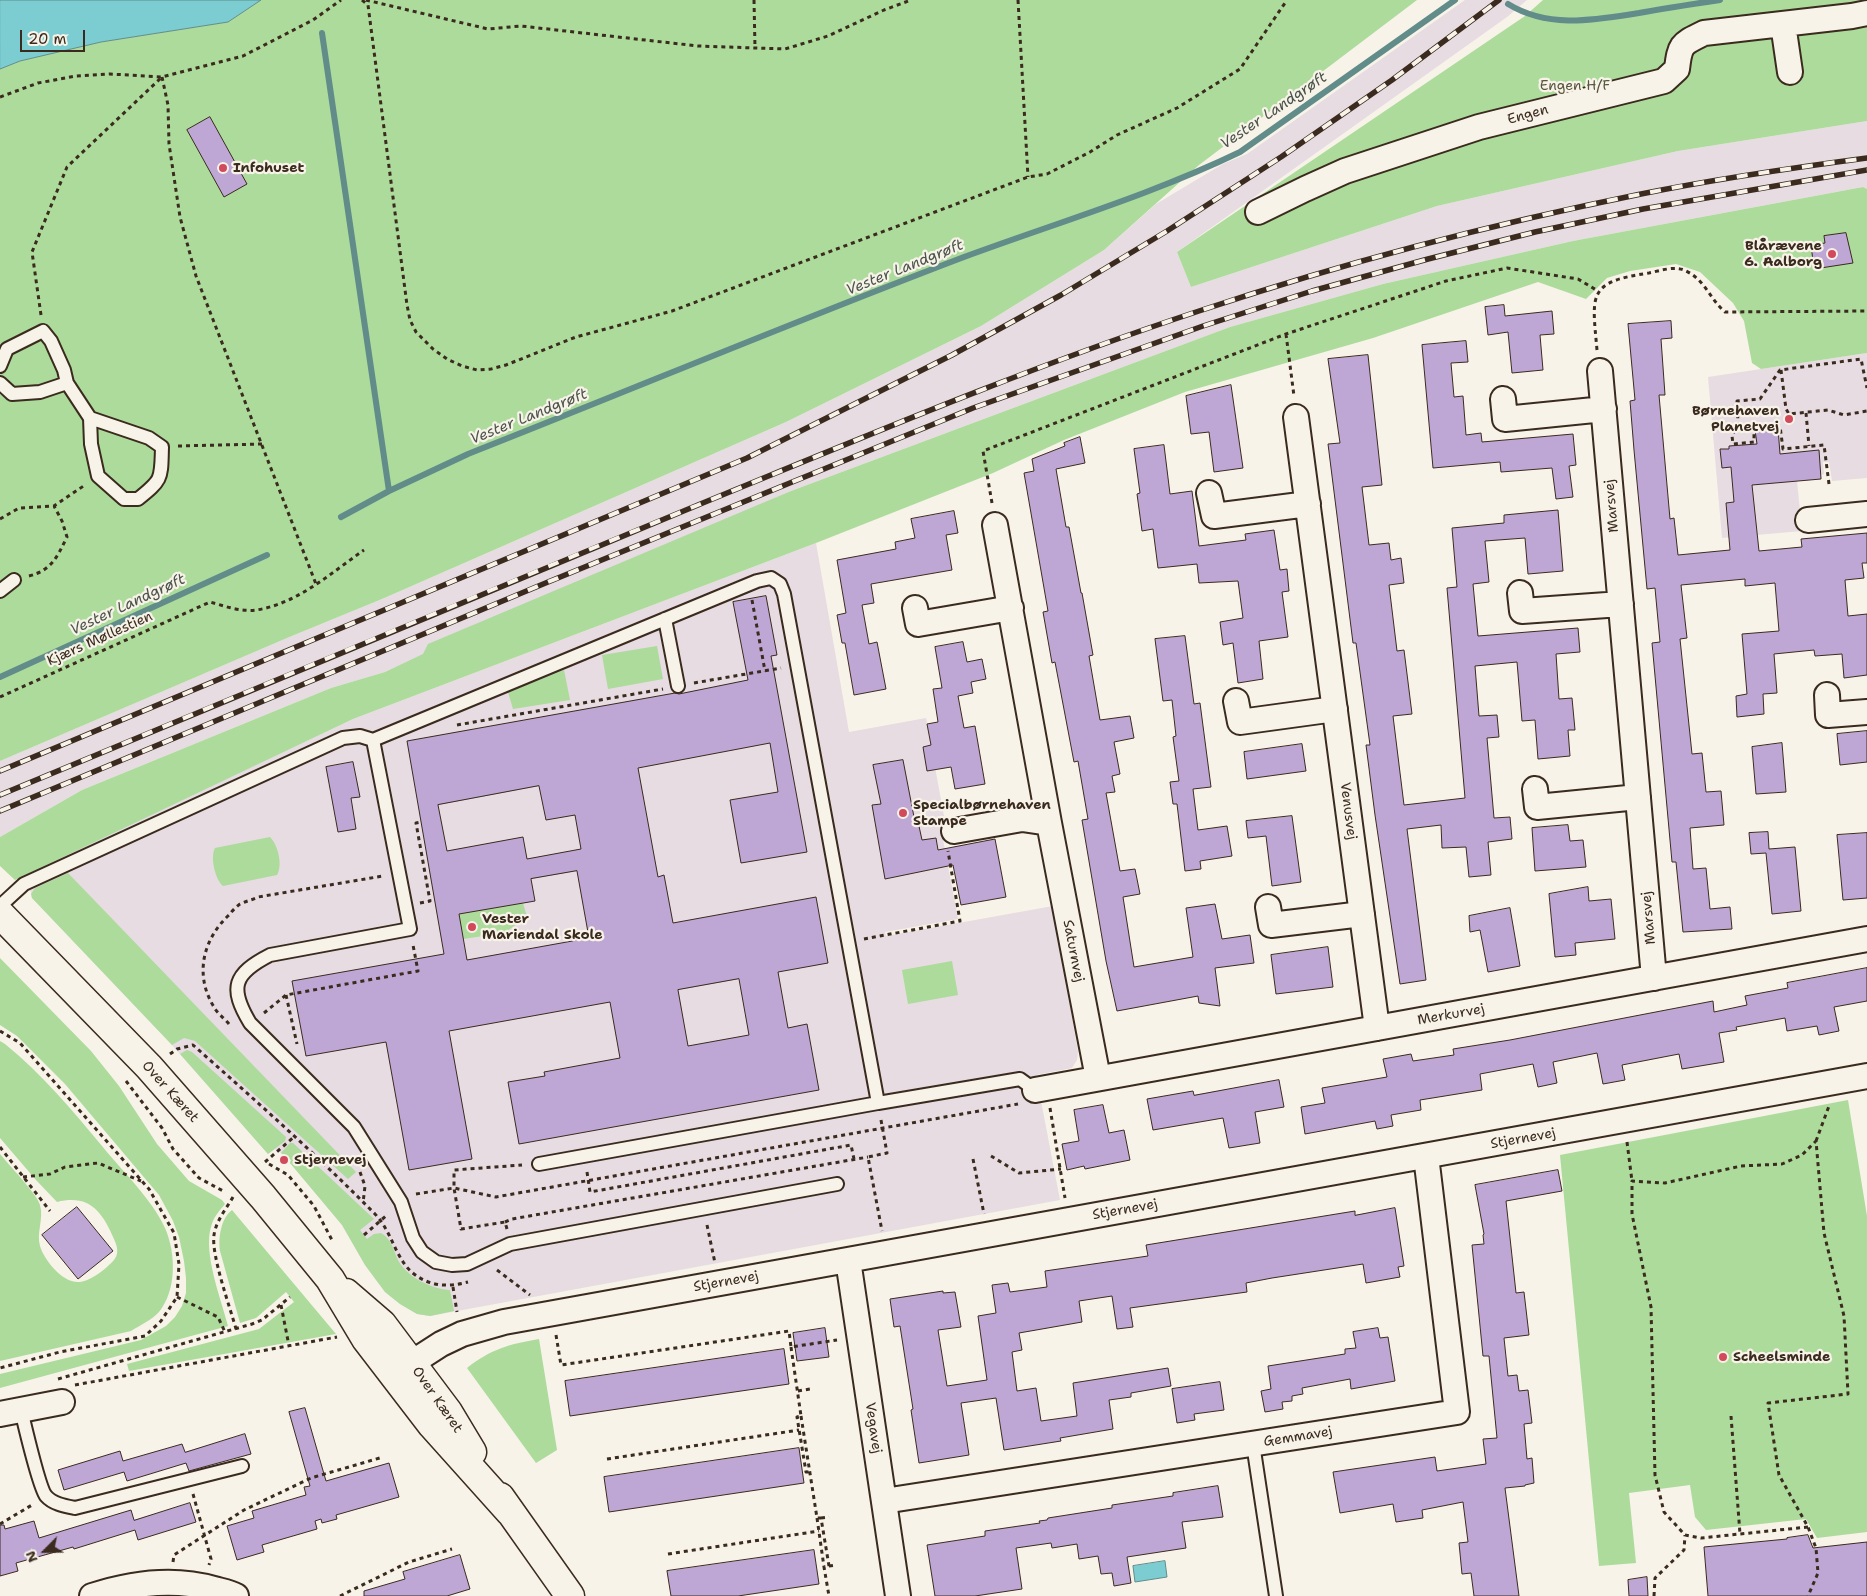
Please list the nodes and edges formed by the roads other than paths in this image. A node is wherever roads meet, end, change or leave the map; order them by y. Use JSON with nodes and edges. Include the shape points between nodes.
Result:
{"nodes":[{"id":1,"x":1867,"y":13,"type":"edge"},
{"id":2,"x":1783,"y":24,"type":"junction"},
{"id":3,"x":1790,"y":72,"type":"dead end"},
{"id":4,"x":1258,"y":212,"type":"dead end"},
{"id":5,"x":0,"y":366,"type":"edge"},
{"id":6,"x":1600,"y":371,"type":"road end"},
{"id":7,"x":0,"y":383,"type":"edge"},
{"id":8,"x":67,"y":383,"type":"junction"},
{"id":9,"x":1503,"y":399,"type":"dead end"},
{"id":10,"x":1604,"y":409,"type":"junction"},
{"id":11,"x":1296,"y":417,"type":"road end"},
{"id":12,"x":90,"y":418,"type":"junction"},
{"id":13,"x":1209,"y":493,"type":"dead end"},
{"id":14,"x":1308,"y":504,"type":"junction"},
{"id":15,"x":1867,"y":514,"type":"edge"},
{"id":16,"x":1808,"y":520,"type":"dead end"},
{"id":17,"x":995,"y":524,"type":"road end"},
{"id":18,"x":14,"y":580,"type":"road end"},
{"id":19,"x":0,"y":590,"type":"edge"},
{"id":20,"x":1520,"y":593,"type":"dead end"},
{"id":21,"x":1621,"y":604,"type":"junction"},
{"id":22,"x":915,"y":608,"type":"dead end"},
{"id":23,"x":1011,"y":608,"type":"junction"},
{"id":24,"x":665,"y":619,"type":"junction"},
{"id":25,"x":678,"y":686,"type":"road end"},
{"id":26,"x":1826,"y":695,"type":"dead end"},
{"id":27,"x":1236,"y":701,"type":"dead end"},
{"id":28,"x":1335,"y":709,"type":"junction"},
{"id":29,"x":1867,"y":712,"type":"edge"},
{"id":30,"x":373,"y":740,"type":"junction"},
{"id":31,"x":1535,"y":789,"type":"dead end"},
{"id":32,"x":1638,"y":797,"type":"junction"},
{"id":33,"x":1049,"y":823,"type":"junction"},
{"id":34,"x":954,"y":831,"type":"road end"},
{"id":35,"x":0,"y":906,"type":"edge"},
{"id":36,"x":1268,"y":907,"type":"dead end"},
{"id":37,"x":0,"y":914,"type":"edge"},
{"id":38,"x":1362,"y":914,"type":"junction"},
{"id":39,"x":1867,"y":939,"type":"edge"},
{"id":40,"x":1654,"y":978,"type":"junction"},
{"id":41,"x":1377,"y":1028,"type":"junction"},
{"id":42,"x":1867,"y":1076,"type":"edge"},
{"id":43,"x":1098,"y":1078,"type":"junction"},
{"id":44,"x":1042,"y":1089,"type":"joint"},
{"id":45,"x":878,"y":1102,"type":"junction"},
{"id":46,"x":1426,"y":1156,"type":"junction"},
{"id":47,"x":539,"y":1164,"type":"road end"},
{"id":48,"x":837,"y":1184,"type":"dead end"},
{"id":49,"x":848,"y":1260,"type":"junction"},
{"id":50,"x":402,"y":1369,"type":"junction"},
{"id":51,"x":61,"y":1395,"type":"road end"},
{"id":52,"x":10,"y":1412,"type":"edge"},
{"id":53,"x":1253,"y":1444,"type":"junction"},
{"id":54,"x":242,"y":1466,"type":"dead end"},
{"id":55,"x":884,"y":1501,"type":"junction"},
{"id":56,"x":92,"y":1596,"type":"edge"},
{"id":57,"x":236,"y":1596,"type":"edge"},
{"id":58,"x":570,"y":1596,"type":"edge"},
{"id":59,"x":898,"y":1596,"type":"edge"},
{"id":60,"x":1276,"y":1596,"type":"edge"}],
"edges":[{"from":1,"to":2,"type":"street","name":"Engen"},
{"from":2,"to":3,"type":"street"},
{"from":2,"to":4,"type":"street","name":"Engen","via":[[1704,33],[1685,42],[1679,50],[1677,69],[1664,81],[1479,127],[1345,171]]},
{"from":5,"to":8,"type":"lane","via":[[7,349],[43,331],[51,341]]},
{"from":6,"to":10,"type":"street","name":"Marsvej"},
{"from":7,"to":8,"type":"lane","via":[[12,394],[40,392]]},
{"from":8,"to":12,"type":"lane"},
{"from":9,"to":10,"type":"street","via":[[1505,419]]},
{"from":10,"to":21,"type":"street","name":"Marsvej"},
{"from":11,"to":14,"type":"street","name":"Venusvej"},
{"from":12,"to":12,"type":"lane","via":[[98,476],[124,499],[138,499],[162,475],[162,447],[149,438]]},
{"from":13,"to":14,"type":"street","via":[[1214,516]]},
{"from":14,"to":28,"type":"street","name":"Venusvej"},
{"from":15,"to":16,"type":"street"},
{"from":17,"to":23,"type":"street","name":"Saturnvej"},
{"from":18,"to":19,"type":"lane"},
{"from":20,"to":21,"type":"street","via":[[1522,611]]},
{"from":21,"to":32,"type":"street","name":"Marsvej"},
{"from":22,"to":23,"type":"street","via":[[918,624]]},
{"from":23,"to":33,"type":"street","name":"Saturnvej"},
{"from":24,"to":25,"type":"lane"},
{"from":24,"to":30,"type":"lane"},
{"from":24,"to":45,"type":"lane","via":[[749,584],[771,578],[780,584]]},
{"from":26,"to":29,"type":"street","via":[[1828,715]]},
{"from":27,"to":28,"type":"street","via":[[1240,722]]},
{"from":28,"to":38,"type":"street","name":"Venusvej"},
{"from":30,"to":35,"type":"lane","via":[[360,736],[343,738],[24,884]]},
{"from":30,"to":48,"type":"lane","via":[[410,929],[270,955],[242,974],[237,988],[239,1005],[250,1023],[354,1127],[401,1202],[413,1238],[422,1252],[436,1262],[467,1264],[510,1244]]},
{"from":31,"to":32,"type":"street","via":[[1537,807]]},
{"from":32,"to":40,"type":"street","name":"Marsvej"},
{"from":33,"to":34,"type":"street","via":[[1022,819]]},
{"from":33,"to":43,"type":"street","name":"Saturnvej"},
{"from":36,"to":38,"type":"street","via":[[1270,925]]},
{"from":37,"to":50,"type":"main road","name":"Over Kæret","via":[[149,1067],[330,1279],[366,1340]]},
{"from":38,"to":41,"type":"street","name":"Venusvej"},
{"from":39,"to":40,"type":"street","name":"Merkurvej"},
{"from":40,"to":41,"type":"street","name":"Merkurvej"},
{"from":41,"to":43,"type":"street","name":"Merkurvej"},
{"from":42,"to":46,"type":"street","name":"Stjernevej"},
{"from":43,"to":44,"type":"street","name":"Merkurvej"},
{"from":44,"to":45,"type":"lane","via":[[1020,1079]]},
{"from":45,"to":47,"type":"lane"},
{"from":46,"to":49,"type":"street","name":"Stjernevej"},
{"from":46,"to":53,"type":"street","name":"Gemmavej","via":[[1456,1412]]},
{"from":49,"to":50,"type":"street","name":"Stjernevej","via":[[504,1322],[462,1334]]},
{"from":49,"to":55,"type":"street","name":"Vegavej"},
{"from":50,"to":58,"type":"main road","name":"Over Kæret","via":[[432,1425],[510,1512]]},
{"from":51,"to":52,"type":"street"},
{"from":52,"to":54,"type":"lane","via":[[46,1496],[62,1506],[75,1508]]},
{"from":53,"to":55,"type":"street","name":"Gemmavej"},
{"from":53,"to":60,"type":"lane"},
{"from":55,"to":59,"type":"street","name":"Vegavej"},
{"from":56,"to":57,"type":"street","via":[[121,1587],[170,1581],[202,1585]]}]}
